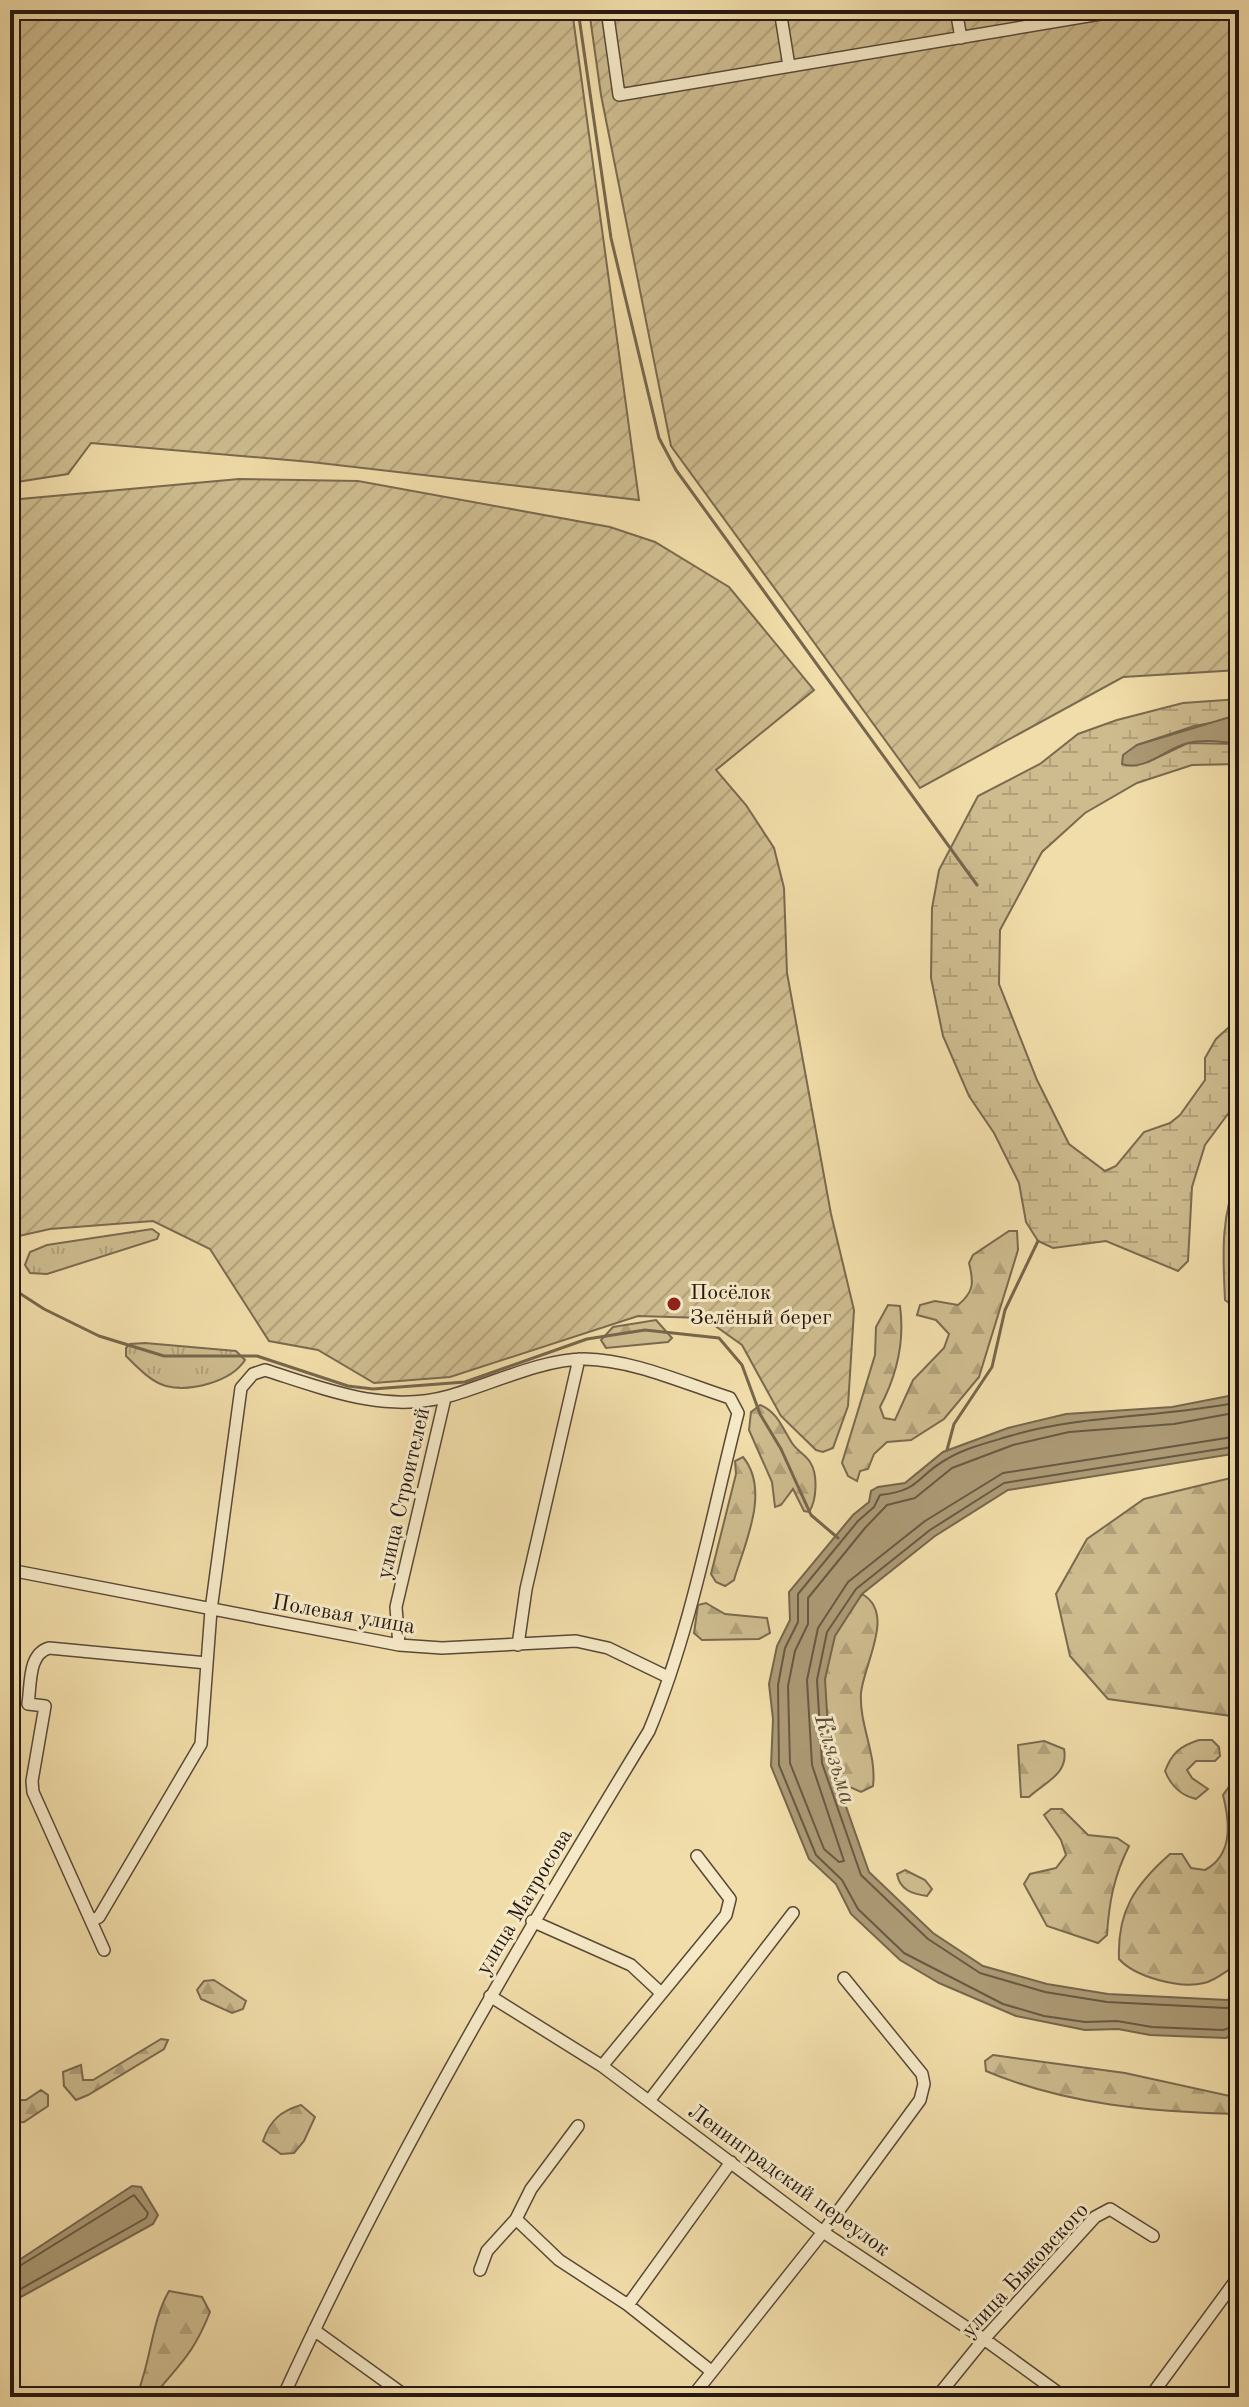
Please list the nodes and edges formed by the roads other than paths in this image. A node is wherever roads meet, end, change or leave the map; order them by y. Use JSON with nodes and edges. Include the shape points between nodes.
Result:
{"nodes":[{"id":1,"x":607,"y":10,"type":"edge"},
{"id":2,"x":780,"y":10,"type":"edge"},
{"id":3,"x":956,"y":10,"type":"edge"},
{"id":4,"x":1124,"y":10,"type":"edge"},
{"id":5,"x":961,"y":38,"type":"junction"},
{"id":6,"x":789,"y":66,"type":"junction"},
{"id":7,"x":579,"y":1359,"type":"junction"},
{"id":8,"x":445,"y":1398,"type":"junction"},
{"id":9,"x":10,"y":1570,"type":"edge"},
{"id":10,"x":211,"y":1610,"type":"junction"},
{"id":11,"x":399,"y":1645,"type":"junction"},
{"id":12,"x":518,"y":1645,"type":"junction"},
{"id":13,"x":207,"y":1663,"type":"junction"},
{"id":14,"x":668,"y":1677,"type":"junction"},
{"id":15,"x":697,"y":1856,"type":"dead end"},
{"id":16,"x":793,"y":1913,"type":"dead end"},
{"id":17,"x":93,"y":1920,"type":"junction"},
{"id":18,"x":532,"y":1921,"type":"junction"},
{"id":19,"x":104,"y":1950,"type":"dead end"},
{"id":20,"x":844,"y":1978,"type":"dead end"},
{"id":21,"x":660,"y":1992,"type":"junction"},
{"id":22,"x":490,"y":1996,"type":"junction"},
{"id":23,"x":602,"y":2066,"type":"junction"},
{"id":24,"x":649,"y":2101,"type":"junction"},
{"id":25,"x":578,"y":2126,"type":"dead end"},
{"id":26,"x":731,"y":2162,"type":"junction"},
{"id":27,"x":516,"y":2219,"type":"junction"},
{"id":28,"x":823,"y":2232,"type":"junction"},
{"id":29,"x":1153,"y":2236,"type":"dead end"},
{"id":30,"x":480,"y":2270,"type":"dead end"},
{"id":31,"x":1239,"y":2276,"type":"edge"},
{"id":32,"x":628,"y":2305,"type":"junction"},
{"id":33,"x":314,"y":2330,"type":"junction"},
{"id":34,"x":984,"y":2339,"type":"junction"},
{"id":35,"x":711,"y":2371,"type":"junction"},
{"id":36,"x":283,"y":2397,"type":"edge"},
{"id":37,"x":407,"y":2397,"type":"edge"},
{"id":38,"x":692,"y":2397,"type":"edge"},
{"id":39,"x":937,"y":2397,"type":"edge"},
{"id":40,"x":1064,"y":2397,"type":"edge"},
{"id":41,"x":1150,"y":2397,"type":"edge"}],
"edges":[{"from":1,"to":6,"type":"street","via":[[619,95]]},
{"from":2,"to":6,"type":"street"},
{"from":3,"to":5,"type":"street"},
{"from":4,"to":5,"type":"street"},
{"from":5,"to":6,"type":"street"},
{"from":7,"to":8,"type":"street"},
{"from":7,"to":12,"type":"street"},
{"from":7,"to":14,"type":"street","name":"улица Матросова","via":[[615,1360],[730,1398],[737,1405]]},
{"from":8,"to":10,"type":"street","via":[[365,1401],[265,1370],[253,1374],[241,1388]]},
{"from":8,"to":11,"type":"street","name":"улица Строителей","via":[[396,1607]]},
{"from":9,"to":10,"type":"street","name":"Полевая улица"},
{"from":10,"to":11,"type":"street","name":"Полевая улица"},
{"from":10,"to":13,"type":"street"},
{"from":11,"to":12,"type":"street","name":"Полевая улица"},
{"from":12,"to":14,"type":"street","name":"Полевая улица","via":[[576,1641],[635,1659]]},
{"from":13,"to":17,"type":"street","via":[[196,1756]]},
{"from":13,"to":17,"type":"street","via":[[49,1648],[34,1658],[28,1704],[45,1706],[33,1792]]},
{"from":14,"to":18,"type":"street","name":"улица Матросова","via":[[649,1731]]},
{"from":15,"to":21,"type":"street","via":[[730,1899],[726,1915]]},
{"from":16,"to":24,"type":"street"},
{"from":17,"to":19,"type":"street"},
{"from":18,"to":21,"type":"street","via":[[631,1965]]},
{"from":18,"to":22,"type":"street","name":"улица Матросова"},
{"from":20,"to":28,"type":"street","via":[[922,2074],[924,2084],[920,2100]]},
{"from":21,"to":23,"type":"street"},
{"from":22,"to":23,"type":"street","name":"Ленинградский переулок"},
{"from":22,"to":33,"type":"street","name":"улица Матросова"},
{"from":23,"to":24,"type":"street","name":"Ленинградский переулок"},
{"from":24,"to":26,"type":"street","name":"Ленинградский переулок"},
{"from":25,"to":27,"type":"street","via":[[531,2189]]},
{"from":26,"to":28,"type":"street","name":"Ленинградский переулок"},
{"from":26,"to":32,"type":"street"},
{"from":27,"to":30,"type":"street","via":[[487,2251]]},
{"from":27,"to":32,"type":"street","via":[[559,2260]]},
{"from":28,"to":34,"type":"street","name":"Ленинградский переулок"},
{"from":28,"to":35,"type":"street"},
{"from":29,"to":34,"type":"street","name":"улица Быковского","via":[[1110,2209],[1095,2217]]},
{"from":31,"to":41,"type":"street"},
{"from":32,"to":35,"type":"street"},
{"from":33,"to":36,"type":"street","name":"улица Матросова"},
{"from":33,"to":37,"type":"street"},
{"from":34,"to":39,"type":"street","name":"улица Быковского"},
{"from":34,"to":40,"type":"street","name":"Ленинградский переулок"},
{"from":35,"to":38,"type":"street"}]}
